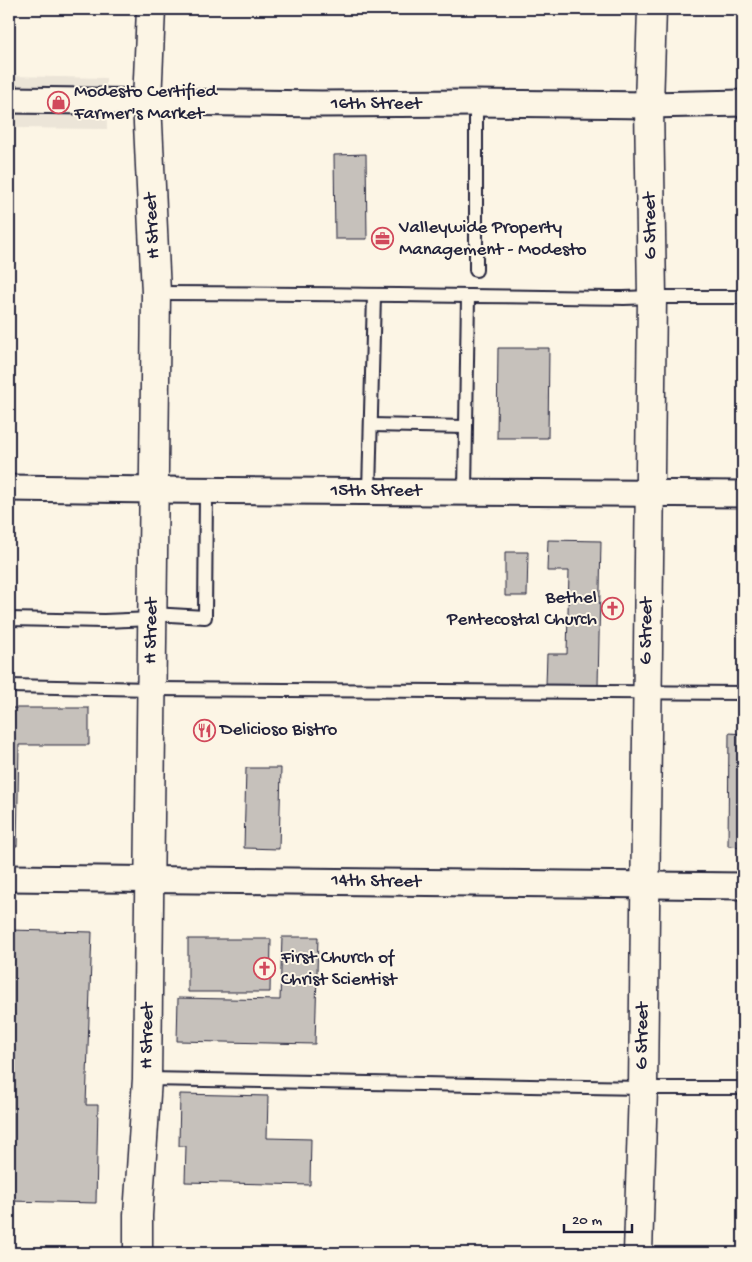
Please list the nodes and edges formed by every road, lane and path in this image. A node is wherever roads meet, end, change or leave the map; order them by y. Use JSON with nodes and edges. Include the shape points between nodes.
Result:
{"nodes":[{"id":1,"x":151,"y":9,"type":"edge"},
{"id":2,"x":652,"y":9,"type":"edge"},
{"id":3,"x":9,"y":100,"type":"edge"},
{"id":4,"x":147,"y":102,"type":"junction"},
{"id":5,"x":476,"y":103,"type":"junction"},
{"id":6,"x":743,"y":103,"type":"edge"},
{"id":7,"x":649,"y":105,"type":"junction"},
{"id":8,"x":476,"y":270,"type":"dead end"},
{"id":9,"x":156,"y":293,"type":"junction"},
{"id":10,"x":374,"y":295,"type":"junction"},
{"id":11,"x":468,"y":296,"type":"junction"},
{"id":12,"x":652,"y":297,"type":"junction"},
{"id":13,"x":743,"y":297,"type":"edge"},
{"id":14,"x":371,"y":424,"type":"junction"},
{"id":15,"x":466,"y":427,"type":"junction"},
{"id":16,"x":9,"y":488,"type":"edge"},
{"id":17,"x":154,"y":490,"type":"junction"},
{"id":18,"x":206,"y":491,"type":"junction"},
{"id":19,"x":370,"y":492,"type":"junction"},
{"id":20,"x":465,"y":492,"type":"junction"},
{"id":21,"x":649,"y":493,"type":"junction"},
{"id":22,"x":743,"y":494,"type":"edge"},
{"id":23,"x":152,"y":617,"type":"junction"},
{"id":24,"x":9,"y":619,"type":"edge"},
{"id":25,"x":9,"y":686,"type":"edge"},
{"id":26,"x":152,"y":689,"type":"junction"},
{"id":27,"x":647,"y":692,"type":"junction"},
{"id":28,"x":743,"y":693,"type":"edge"},
{"id":29,"x":9,"y":878,"type":"edge"},
{"id":30,"x":150,"y":880,"type":"junction"},
{"id":31,"x":645,"y":885,"type":"junction"},
{"id":32,"x":743,"y":886,"type":"edge"},
{"id":33,"x":147,"y":1079,"type":"junction"},
{"id":34,"x":643,"y":1088,"type":"junction"},
{"id":35,"x":743,"y":1088,"type":"edge"},
{"id":36,"x":138,"y":1253,"type":"edge"},
{"id":37,"x":638,"y":1253,"type":"edge"}],
"edges":[{"from":1,"to":4,"type":"main road","name":"H Street"},
{"from":2,"to":7,"type":"main road","name":"G Street"},
{"from":3,"to":4,"type":"street","name":"16th Street"},
{"from":4,"to":5,"type":"street","name":"16th Street"},
{"from":4,"to":9,"type":"main road","name":"H Street"},
{"from":5,"to":7,"type":"street","name":"16th Street"},
{"from":5,"to":8,"type":"lane"},
{"from":6,"to":7,"type":"street","name":"16th Street"},
{"from":7,"to":12,"type":"main road","name":"G Street"},
{"from":9,"to":10,"type":"lane"},
{"from":9,"to":17,"type":"main road","name":"H Street"},
{"from":10,"to":11,"type":"lane"},
{"from":10,"to":14,"type":"lane"},
{"from":11,"to":12,"type":"lane"},
{"from":11,"to":15,"type":"lane"},
{"from":12,"to":13,"type":"lane"},
{"from":12,"to":21,"type":"main road","name":"G Street"},
{"from":14,"to":15,"type":"lane"},
{"from":14,"to":19,"type":"lane"},
{"from":15,"to":20,"type":"lane"},
{"from":16,"to":17,"type":"street","name":"15th Street"},
{"from":17,"to":18,"type":"street","name":"15th Street"},
{"from":17,"to":23,"type":"main road","name":"H Street"},
{"from":18,"to":19,"type":"street","name":"15th Street"},
{"from":18,"to":23,"type":"lane","via":[[205,617]]},
{"from":19,"to":20,"type":"street","name":"15th Street"},
{"from":20,"to":21,"type":"street","name":"15th Street"},
{"from":21,"to":22,"type":"street","name":"15th Street"},
{"from":21,"to":27,"type":"main road","name":"G Street"},
{"from":23,"to":24,"type":"lane"},
{"from":23,"to":26,"type":"main road","name":"H Street"},
{"from":25,"to":26,"type":"lane"},
{"from":26,"to":27,"type":"lane"},
{"from":26,"to":30,"type":"main road","name":"H Street"},
{"from":27,"to":28,"type":"lane"},
{"from":27,"to":31,"type":"main road","name":"G Street"},
{"from":29,"to":30,"type":"street","name":"14th Street"},
{"from":30,"to":31,"type":"street","name":"14th Street"},
{"from":30,"to":33,"type":"main road","name":"H Street"},
{"from":31,"to":32,"type":"street","name":"14th Street"},
{"from":31,"to":34,"type":"main road","name":"G Street"},
{"from":33,"to":34,"type":"lane"},
{"from":33,"to":36,"type":"main road","name":"H Street"},
{"from":34,"to":35,"type":"lane"},
{"from":34,"to":37,"type":"main road","name":"G Street"}]}
